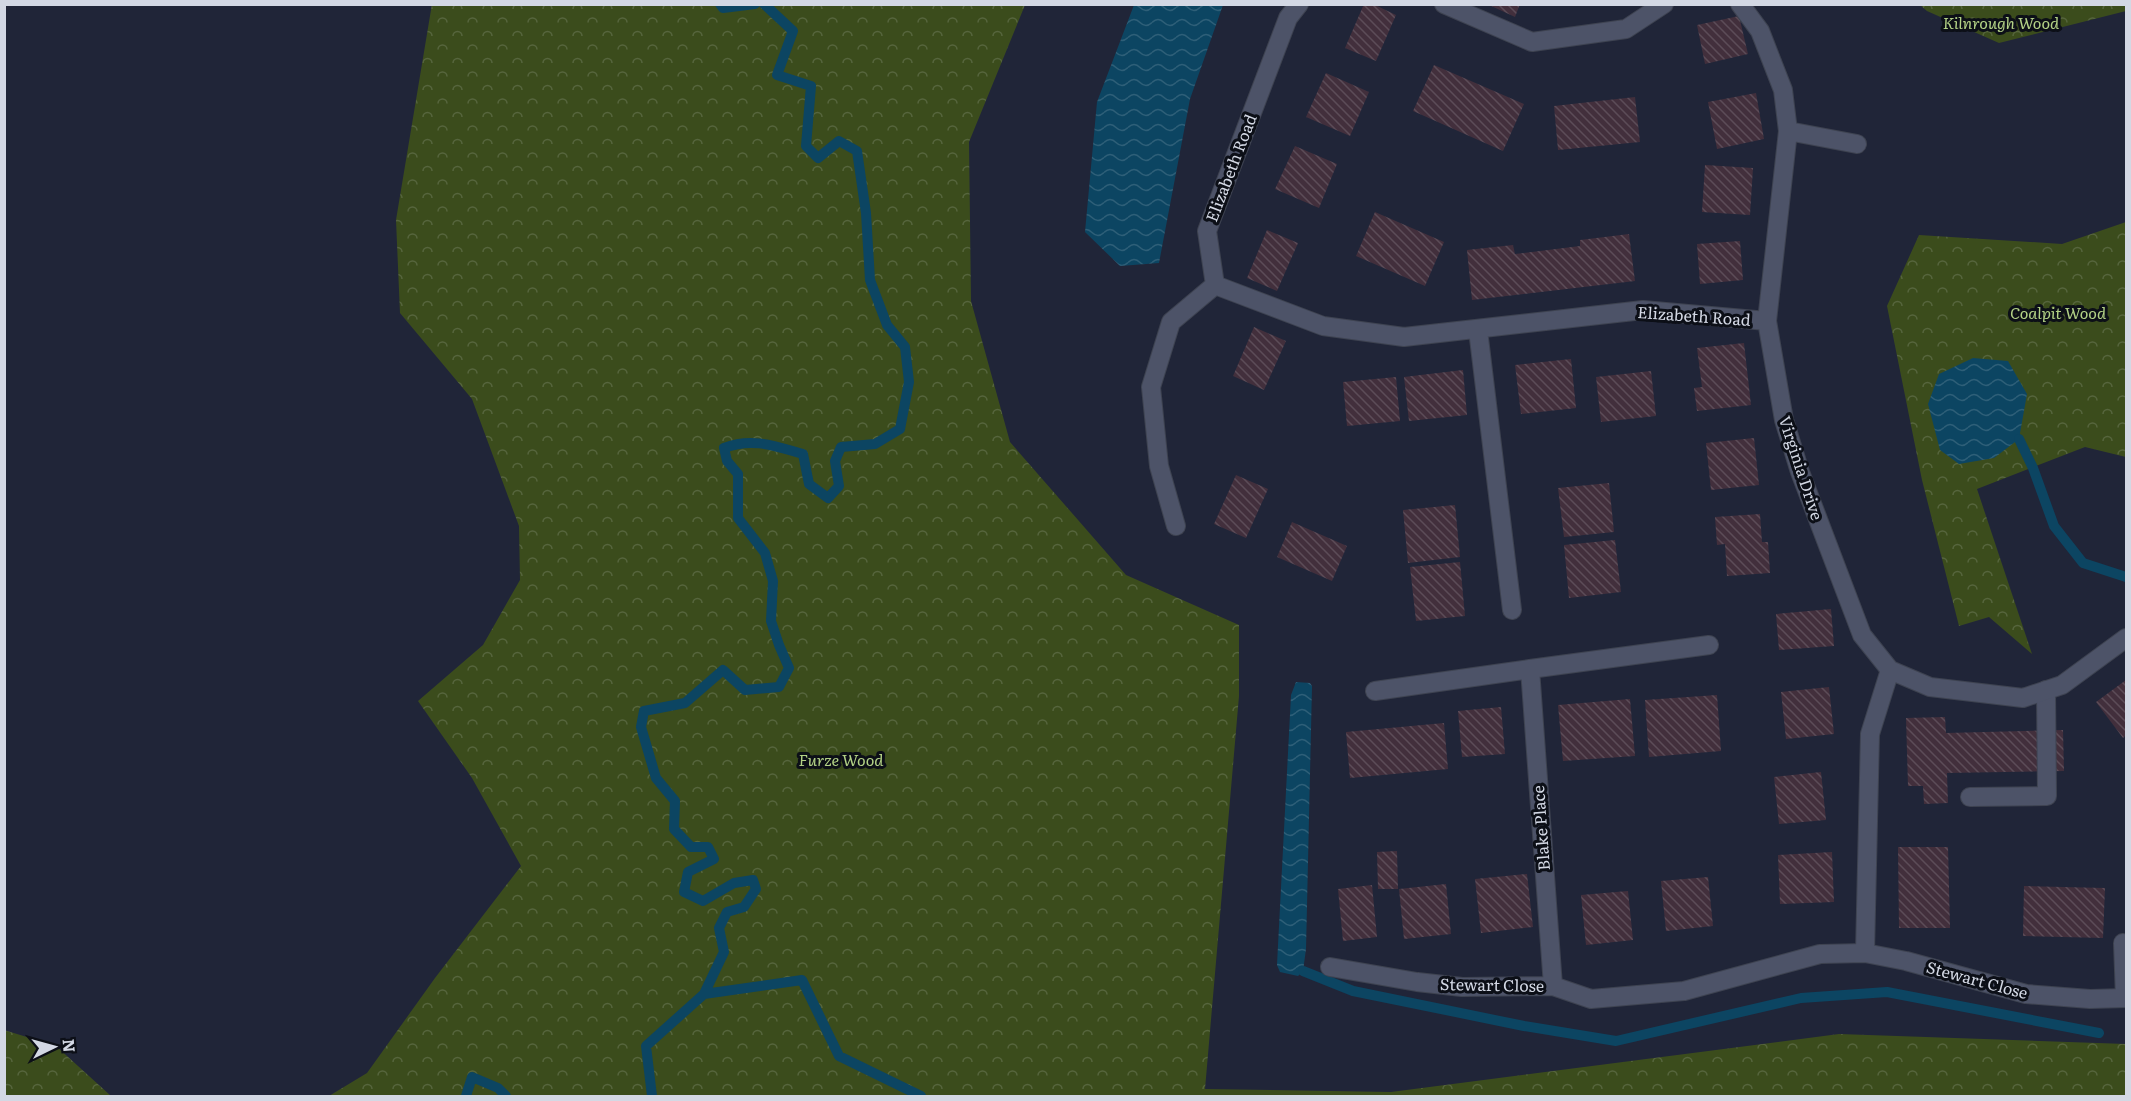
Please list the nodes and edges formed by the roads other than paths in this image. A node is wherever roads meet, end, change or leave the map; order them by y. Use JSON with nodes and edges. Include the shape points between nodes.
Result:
{"nodes":[{"id":1,"x":1299,"y":4,"type":"edge"},
{"id":2,"x":1444,"y":4,"type":"edge"},
{"id":3,"x":1664,"y":4,"type":"edge"},
{"id":4,"x":1740,"y":4,"type":"edge"},
{"id":5,"x":1788,"y":131,"type":"junction"},
{"id":6,"x":1857,"y":144,"type":"dead end"},
{"id":7,"x":1215,"y":285,"type":"junction"},
{"id":8,"x":1767,"y":321,"type":"junction"},
{"id":9,"x":1478,"y":330,"type":"junction"},
{"id":10,"x":1176,"y":526,"type":"dead end"},
{"id":11,"x":1512,"y":610,"type":"dead end"},
{"id":12,"x":2127,"y":638,"type":"edge"},
{"id":13,"x":1709,"y":645,"type":"dead end"},
{"id":14,"x":1530,"y":669,"type":"junction"},
{"id":15,"x":1890,"y":670,"type":"junction"},
{"id":16,"x":2046,"y":690,"type":"junction"},
{"id":17,"x":1375,"y":691,"type":"dead end"},
{"id":18,"x":1970,"y":797,"type":"dead end"},
{"id":19,"x":2123,"y":943,"type":"dead end"},
{"id":20,"x":1864,"y":953,"type":"junction"},
{"id":21,"x":1330,"y":967,"type":"dead end"},
{"id":22,"x":1553,"y":986,"type":"junction"},
{"id":23,"x":2126,"y":998,"type":"edge"}],
"edges":[{"from":1,"to":7,"type":"street","name":"Elizabeth Road","via":[[1288,18],[1207,231]]},
{"from":2,"to":3,"type":"street","via":[[1532,42],[1626,29]]},
{"from":4,"to":5,"type":"street","name":"Virginia Drive","via":[[1760,31],[1783,90]]},
{"from":5,"to":6,"type":"street"},
{"from":5,"to":8,"type":"street","name":"Virginia Drive"},
{"from":7,"to":9,"type":"street","name":"Elizabeth Road","via":[[1323,326],[1404,337]]},
{"from":7,"to":10,"type":"street","via":[[1171,322],[1151,387],[1159,466]]},
{"from":8,"to":9,"type":"street","name":"Elizabeth Road","via":[[1643,310]]},
{"from":8,"to":15,"type":"street","name":"Virginia Drive","via":[[1784,420],[1800,472],[1862,634]]},
{"from":9,"to":11,"type":"street"},
{"from":12,"to":16,"type":"street","name":"Virginia Drive","via":[[2062,685]]},
{"from":13,"to":14,"type":"street"},
{"from":14,"to":17,"type":"street"},
{"from":14,"to":22,"type":"street","name":"Blake Place"},
{"from":15,"to":16,"type":"street","name":"Virginia Drive","via":[[1930,687],[2023,698]]},
{"from":15,"to":20,"type":"street","via":[[1870,734]]},
{"from":16,"to":18,"type":"street","via":[[2047,796]]},
{"from":19,"to":23,"type":"street"},
{"from":20,"to":22,"type":"street","name":"Stewart Close","via":[[1820,954],[1684,992],[1591,999]]},
{"from":20,"to":23,"type":"street","name":"Stewart Close","via":[[2026,994]]},
{"from":21,"to":22,"type":"street","name":"Stewart Close","via":[[1462,987]]}]}
